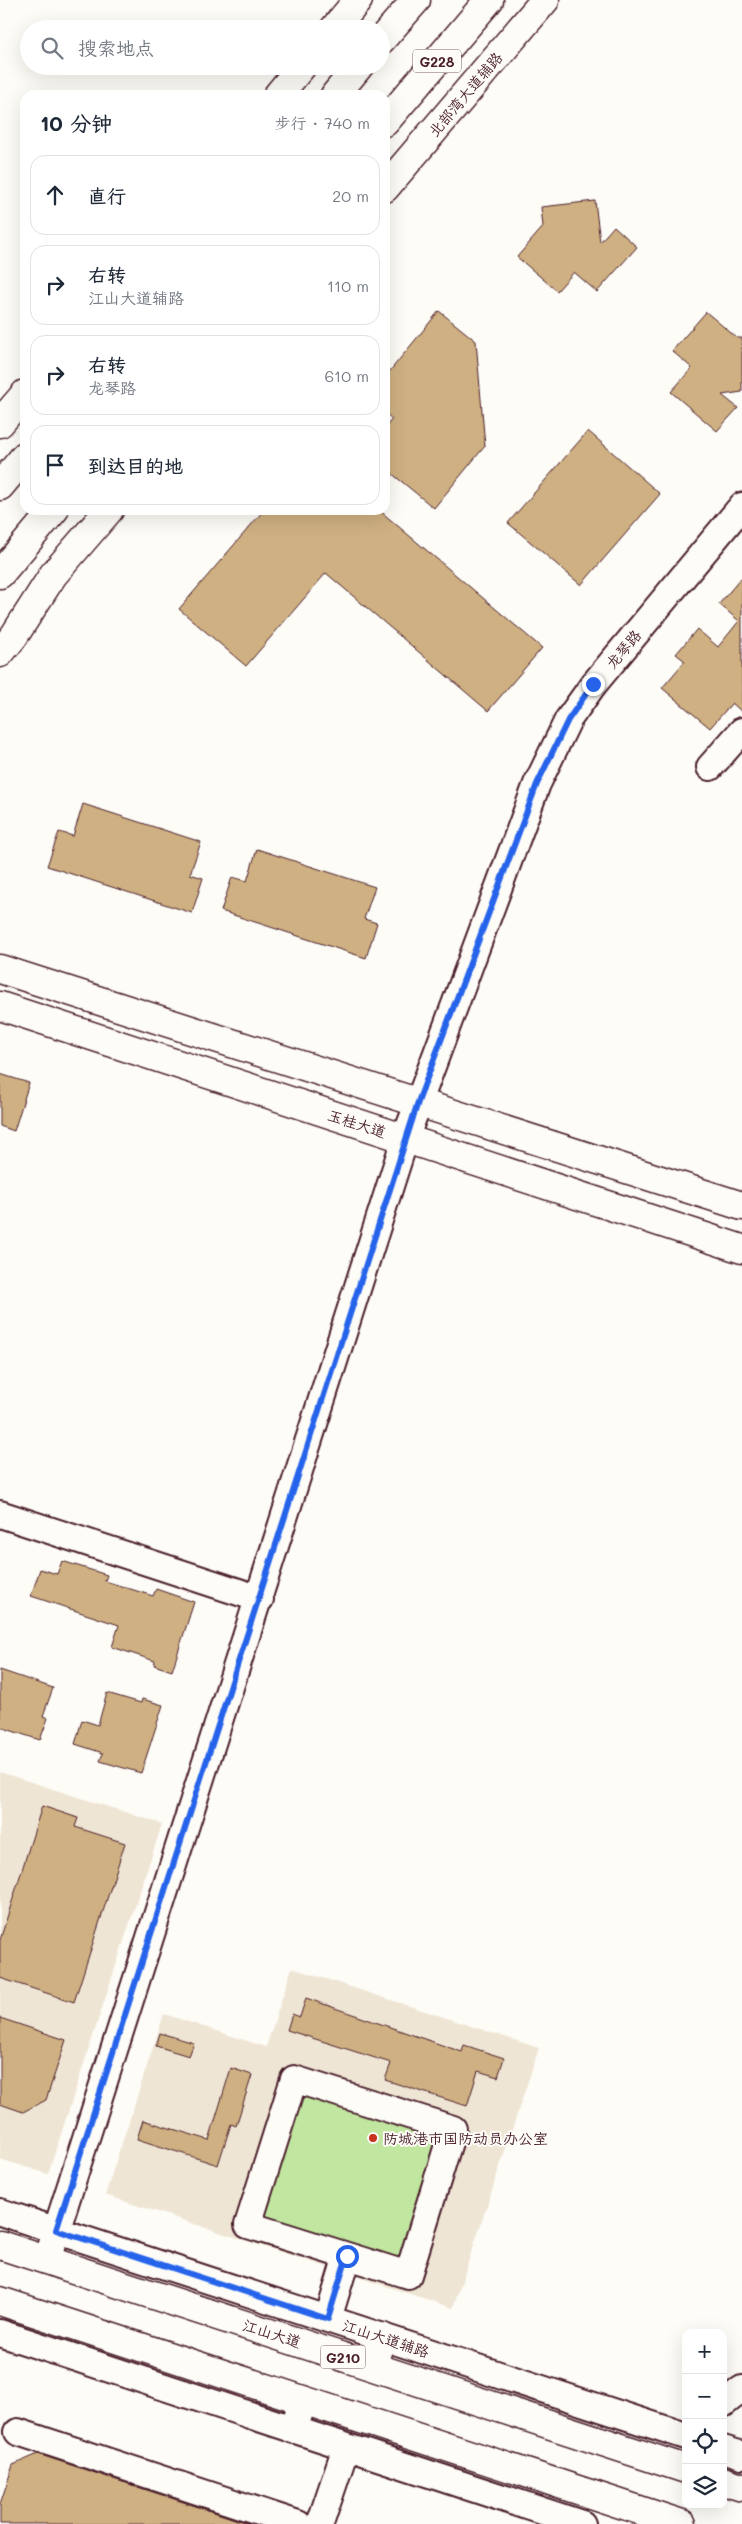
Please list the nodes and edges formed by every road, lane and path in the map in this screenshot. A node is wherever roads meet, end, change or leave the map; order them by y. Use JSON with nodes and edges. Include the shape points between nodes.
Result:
{"nodes":[{"id":1,"x":358,"y":0,"type":"edge"},
{"id":2,"x":416,"y":0,"type":"edge"},
{"id":3,"x":489,"y":0,"type":"edge"},
{"id":4,"x":545,"y":0,"type":"edge"},
{"id":5,"x":341,"y":20,"type":"edge"},
{"id":6,"x":390,"y":30,"type":"edge"},
{"id":7,"x":295,"y":75,"type":"edge"},
{"id":8,"x":351,"y":75,"type":"edge"},
{"id":9,"x":282,"y":90,"type":"edge"},
{"id":10,"x":338,"y":90,"type":"edge"},
{"id":11,"x":390,"y":116,"type":"edge"},
{"id":12,"x":390,"y":182,"type":"edge"},
{"id":13,"x":20,"y":400,"type":"edge"},
{"id":14,"x":0,"y":423,"type":"edge"},
{"id":15,"x":20,"y":462,"type":"edge"},
{"id":16,"x":0,"y":486,"type":"edge"},
{"id":17,"x":742,"y":506,"type":"edge"},
{"id":18,"x":50,"y":515,"type":"edge"},
{"id":19,"x":105,"y":515,"type":"edge"},
{"id":20,"x":0,"y":574,"type":"edge"},
{"id":21,"x":0,"y":653,"type":"edge"},
{"id":22,"x":742,"y":731,"type":"edge"},
{"id":23,"x":710,"y":767,"type":"dead end"},
{"id":24,"x":0,"y":969,"type":"edge"},
{"id":25,"x":0,"y":1006,"type":"edge"},
{"id":26,"x":418,"y":1102,"type":"junction"},
{"id":27,"x":406,"y":1139,"type":"junction"},
{"id":28,"x":742,"y":1206,"type":"edge"},
{"id":29,"x":742,"y":1249,"type":"edge"},
{"id":30,"x":0,"y":1514,"type":"edge"},
{"id":31,"x":260,"y":1599,"type":"junction"},
{"id":32,"x":0,"y":2212,"type":"edge"},
{"id":33,"x":56,"y":2230,"type":"junction"},
{"id":34,"x":0,"y":2245,"type":"edge"},
{"id":35,"x":347,"y":2256,"type":"junction"},
{"id":36,"x":47,"y":2260,"type":"junction"},
{"id":37,"x":0,"y":2301,"type":"edge"},
{"id":38,"x":328,"y":2319,"type":"junction"},
{"id":39,"x":0,"y":2334,"type":"edge"},
{"id":40,"x":382,"y":2337,"type":"junction"},
{"id":41,"x":372,"y":2366,"type":"junction"},
{"id":42,"x":742,"y":2389,"type":"edge"},
{"id":43,"x":303,"y":2400,"type":"junction"},
{"id":44,"x":727,"y":2401,"type":"edge"},
{"id":45,"x":293,"y":2429,"type":"junction"},
{"id":46,"x":682,"y":2431,"type":"edge"},
{"id":47,"x":18,"y":2432,"type":"dead end"},
{"id":48,"x":346,"y":2446,"type":"junction"},
{"id":49,"x":629,"y":2450,"type":"junction"},
{"id":50,"x":727,"y":2450,"type":"edge"},
{"id":51,"x":742,"y":2455,"type":"edge"},
{"id":52,"x":682,"y":2468,"type":"edge"},
{"id":53,"x":727,"y":2482,"type":"edge"},
{"id":54,"x":742,"y":2488,"type":"edge"},
{"id":55,"x":298,"y":2524,"type":"edge"},
{"id":56,"x":320,"y":2524,"type":"edge"},
{"id":57,"x":582,"y":2524,"type":"edge"},
{"id":58,"x":682,"y":2524,"type":"edge"}],
"edges":[{"from":1,"to":5,"type":"main road"},
{"from":2,"to":6,"type":"main road"},
{"from":3,"to":11,"type":"main road","number":"G228"},
{"from":4,"to":12,"type":"main road","name":"北部湾大道辅路"},
{"from":7,"to":9,"type":"main road"},
{"from":8,"to":10,"type":"main road"},
{"from":13,"to":14,"type":"main road"},
{"from":15,"to":16,"type":"main road"},
{"from":17,"to":26,"type":"street","name":"龙琴路","via":[[593,684],[568,720],[537,784]]},
{"from":18,"to":20,"type":"main road"},
{"from":19,"to":21,"type":"main road","via":[[54,575]]},
{"from":22,"to":23,"type":"street"},
{"from":24,"to":26,"type":"main road"},
{"from":25,"to":27,"type":"main road","name":"玉桂大道"},
{"from":26,"to":27,"type":"street","name":"龙琴路"},
{"from":26,"to":28,"type":"main road"},
{"from":27,"to":29,"type":"main road","name":"玉桂大道"},
{"from":27,"to":31,"type":"street","name":"龙琴路"},
{"from":30,"to":31,"type":"street"},
{"from":31,"to":33,"type":"street","name":"龙琴路"},
{"from":32,"to":33,"type":"street","name":"江山大道辅路"},
{"from":33,"to":36,"type":"street","name":"龙琴路"},
{"from":33,"to":38,"type":"street","name":"江山大道辅路"},
{"from":34,"to":36,"type":"main road","name":"江山大道","number":"G210"},
{"from":35,"to":35,"type":"street","via":[[408,2275],[453,2129],[294,2079],[248,2225]]},
{"from":35,"to":38,"type":"street"},
{"from":36,"to":41,"type":"main road","name":"江山大道","number":"G210"},
{"from":37,"to":43,"type":"main road"},
{"from":38,"to":40,"type":"street","name":"江山大道辅路"},
{"from":39,"to":45,"type":"street"},
{"from":40,"to":41,"type":"main road"},
{"from":40,"to":46,"type":"street","name":"江山大道辅路"},
{"from":41,"to":49,"type":"main road","name":"江山大道","number":"G210"},
{"from":42,"to":44,"type":"street"},
{"from":43,"to":45,"type":"main road"},
{"from":43,"to":58,"type":"main road"},
{"from":45,"to":48,"type":"street"},
{"from":46,"to":49,"type":"street"},
{"from":47,"to":55,"type":"street"},
{"from":48,"to":56,"type":"street"},
{"from":48,"to":57,"type":"street"},
{"from":49,"to":52,"type":"main road","name":"江山大道","number":"G210"},
{"from":50,"to":51,"type":"street"},
{"from":53,"to":54,"type":"main road"}]}
